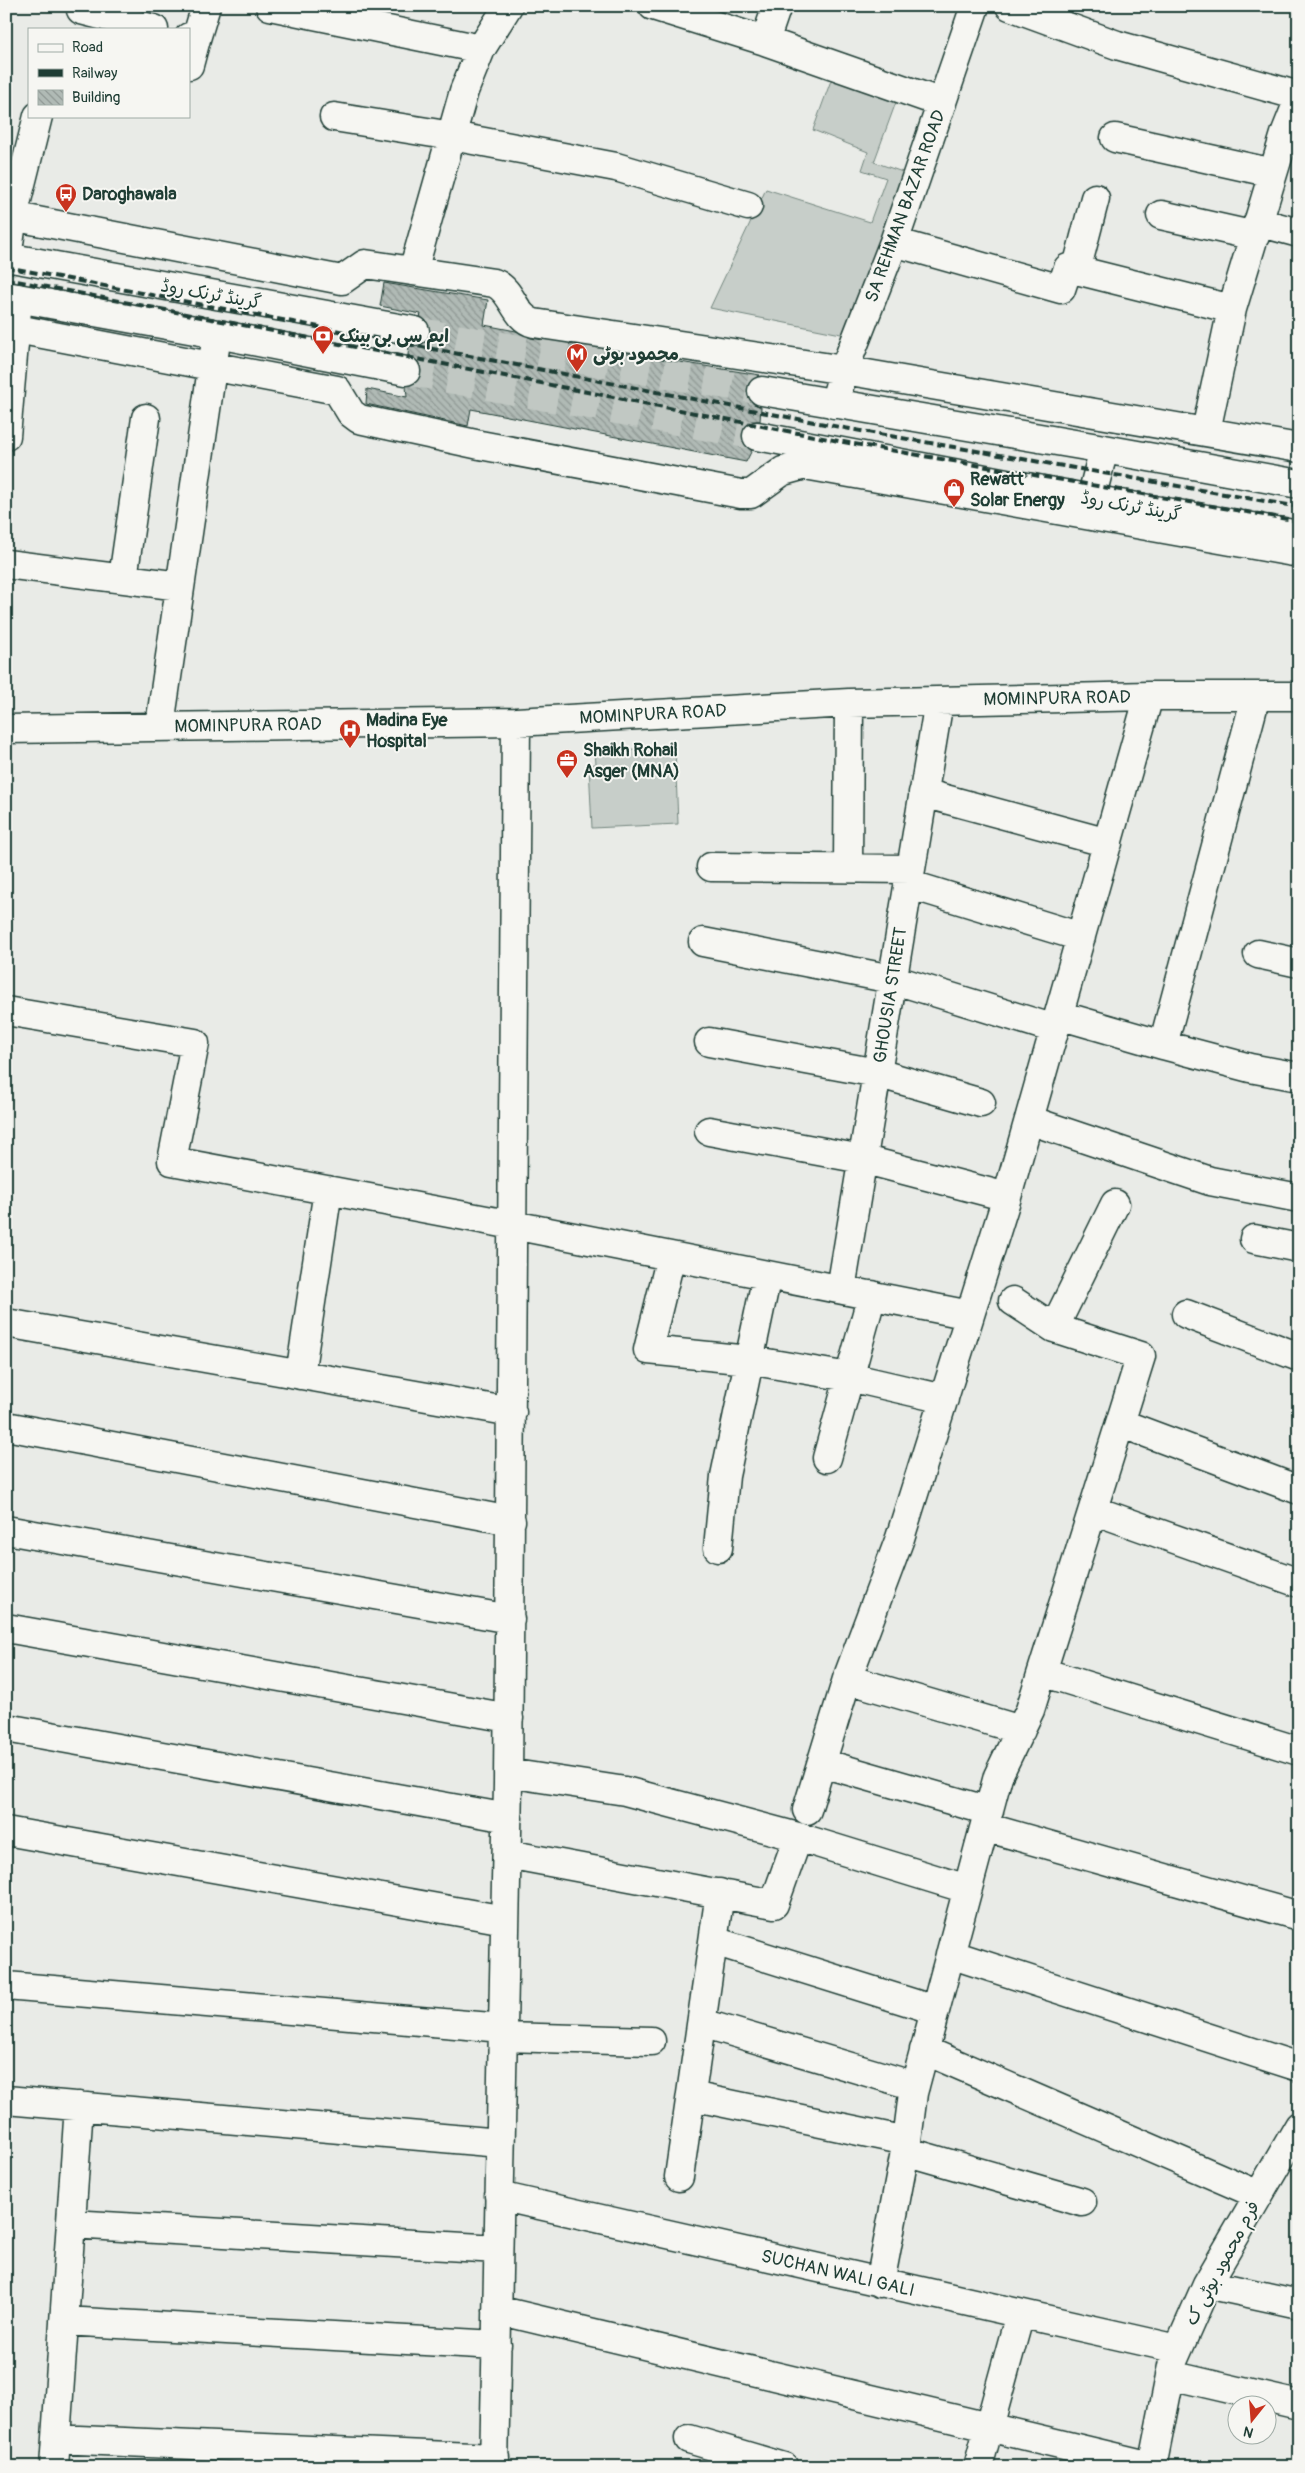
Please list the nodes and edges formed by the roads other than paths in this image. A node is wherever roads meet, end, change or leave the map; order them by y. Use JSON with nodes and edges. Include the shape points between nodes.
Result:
{"nodes":[{"id":1,"x":206,"y":6,"type":"edge"},
{"id":2,"x":270,"y":6,"type":"edge"},
{"id":3,"x":508,"y":6,"type":"edge"},
{"id":4,"x":653,"y":6,"type":"edge"},
{"id":5,"x":777,"y":6,"type":"edge"},
{"id":6,"x":974,"y":6,"type":"edge"},
{"id":7,"x":1010,"y":6,"type":"edge"},
{"id":8,"x":78,"y":15,"type":"edge"},
{"id":9,"x":149,"y":28,"type":"edge"},
{"id":10,"x":192,"y":38,"type":"edge"},
{"id":11,"x":765,"y":41,"type":"junction"},
{"id":12,"x":481,"y":49,"type":"junction"},
{"id":13,"x":190,"y":56,"type":"edge"},
{"id":14,"x":1299,"y":97,"type":"edge"},
{"id":15,"x":942,"y":103,"type":"junction"},
{"id":16,"x":334,"y":117,"type":"dead end"},
{"id":17,"x":37,"y":118,"type":"edge"},
{"id":18,"x":452,"y":136,"type":"junction"},
{"id":19,"x":1292,"y":136,"type":"edge"},
{"id":20,"x":1115,"y":138,"type":"dead end"},
{"id":21,"x":1273,"y":173,"type":"junction"},
{"id":22,"x":1095,"y":198,"type":"dead end"},
{"id":23,"x":748,"y":206,"type":"dead end"},
{"id":24,"x":1161,"y":215,"type":"dead end"},
{"id":25,"x":10,"y":216,"type":"edge"},
{"id":26,"x":1257,"y":229,"type":"junction"},
{"id":27,"x":1299,"y":233,"type":"edge"},
{"id":28,"x":894,"y":242,"type":"junction"},
{"id":29,"x":6,"y":257,"type":"edge"},
{"id":30,"x":412,"y":271,"type":"junction"},
{"id":31,"x":1076,"y":271,"type":"junction"},
{"id":32,"x":12,"y":297,"type":"edge"},
{"id":33,"x":1232,"y":309,"type":"junction"},
{"id":34,"x":11,"y":328,"type":"edge"},
{"id":35,"x":415,"y":331,"type":"tunnel mouth"},
{"id":36,"x":217,"y":334,"type":"junction"},
{"id":37,"x":213,"y":366,"type":"junction"},
{"id":38,"x":844,"y":370,"type":"junction"},
{"id":39,"x":406,"y":371,"type":"tunnel mouth"},
{"id":40,"x":762,"y":391,"type":"tunnel mouth"},
{"id":41,"x":834,"y":404,"type":"junction"},
{"id":42,"x":146,"y":418,"type":"dead end"},
{"id":43,"x":1206,"y":431,"type":"junction"},
{"id":44,"x":6,"y":436,"type":"edge"},
{"id":45,"x":757,"y":436,"type":"tunnel mouth"},
{"id":46,"x":1104,"y":448,"type":"junction"},
{"id":47,"x":1299,"y":448,"type":"edge"},
{"id":48,"x":1299,"y":484,"type":"edge"},
{"id":49,"x":1091,"y":499,"type":"junction"},
{"id":50,"x":1299,"y":535,"type":"edge"},
{"id":51,"x":1299,"y":553,"type":"edge"},
{"id":52,"x":6,"y":564,"type":"edge"},
{"id":53,"x":123,"y":578,"type":"junction"},
{"id":54,"x":180,"y":586,"type":"junction"},
{"id":55,"x":1149,"y":696,"type":"junction"},
{"id":56,"x":1256,"y":696,"type":"junction"},
{"id":57,"x":1299,"y":696,"type":"edge"},
{"id":58,"x":939,"y":701,"type":"junction"},
{"id":59,"x":849,"y":704,"type":"junction"},
{"id":60,"x":516,"y":722,"type":"junction"},
{"id":61,"x":160,"y":725,"type":"junction"},
{"id":62,"x":6,"y":729,"type":"edge"},
{"id":63,"x":923,"y":793,"type":"junction"},
{"id":64,"x":1108,"y":843,"type":"junction"},
{"id":65,"x":711,"y":867,"type":"dead end"},
{"id":66,"x":848,"y":868,"type":"junction"},
{"id":67,"x":909,"y":876,"type":"junction"},
{"id":68,"x":1081,"y":937,"type":"junction"},
{"id":69,"x":703,"y":942,"type":"dead end"},
{"id":70,"x":1258,"y":954,"type":"dead end"},
{"id":71,"x":1299,"y":963,"type":"edge"},
{"id":72,"x":892,"y":979,"type":"junction"},
{"id":73,"x":6,"y":1011,"type":"edge"},
{"id":74,"x":1057,"y":1022,"type":"junction"},
{"id":75,"x":709,"y":1042,"type":"dead end"},
{"id":76,"x":1163,"y":1045,"type":"junction"},
{"id":77,"x":877,"y":1073,"type":"junction"},
{"id":78,"x":1299,"y":1077,"type":"edge"},
{"id":79,"x":981,"y":1102,"type":"dead end"},
{"id":80,"x":1029,"y":1120,"type":"junction"},
{"id":81,"x":709,"y":1130,"type":"dead end"},
{"id":82,"x":862,"y":1159,"type":"junction"},
{"id":83,"x":328,"y":1190,"type":"junction"},
{"id":84,"x":1007,"y":1198,"type":"junction"},
{"id":85,"x":1299,"y":1198,"type":"edge"},
{"id":86,"x":1115,"y":1204,"type":"dead end"},
{"id":87,"x":513,"y":1225,"type":"junction"},
{"id":88,"x":1254,"y":1239,"type":"dead end"},
{"id":89,"x":1299,"y":1248,"type":"edge"},
{"id":90,"x":671,"y":1256,"type":"junction"},
{"id":91,"x":766,"y":1275,"type":"junction"},
{"id":92,"x":841,"y":1289,"type":"junction"},
{"id":93,"x":872,"y":1295,"type":"junction"},
{"id":94,"x":1013,"y":1302,"type":"dead end"},
{"id":95,"x":1186,"y":1314,"type":"dead end"},
{"id":96,"x":970,"y":1315,"type":"junction"},
{"id":97,"x":6,"y":1323,"type":"edge"},
{"id":98,"x":1054,"y":1328,"type":"junction"},
{"id":99,"x":1299,"y":1357,"type":"edge"},
{"id":100,"x":749,"y":1360,"type":"junction"},
{"id":101,"x":300,"y":1375,"type":"junction"},
{"id":102,"x":849,"y":1377,"type":"junction"},
{"id":103,"x":944,"y":1399,"type":"junction"},
{"id":104,"x":512,"y":1412,"type":"junction"},
{"id":105,"x":1120,"y":1423,"type":"junction"},
{"id":106,"x":6,"y":1426,"type":"edge"},
{"id":107,"x":827,"y":1458,"type":"dead end"},
{"id":108,"x":1299,"y":1490,"type":"edge"},
{"id":109,"x":1093,"y":1510,"type":"junction"},
{"id":110,"x":511,"y":1521,"type":"junction"},
{"id":111,"x":6,"y":1530,"type":"edge"},
{"id":112,"x":718,"y":1548,"type":"dead end"},
{"id":113,"x":1299,"y":1583,"type":"edge"},
{"id":114,"x":510,"y":1619,"type":"junction"},
{"id":115,"x":6,"y":1628,"type":"edge"},
{"id":116,"x":1042,"y":1672,"type":"junction"},
{"id":117,"x":847,"y":1679,"type":"junction"},
{"id":118,"x":509,"y":1718,"type":"junction"},
{"id":119,"x":6,"y":1728,"type":"edge"},
{"id":120,"x":1021,"y":1730,"type":"junction"},
{"id":121,"x":1299,"y":1751,"type":"edge"},
{"id":122,"x":822,"y":1762,"type":"junction"},
{"id":123,"x":508,"y":1772,"type":"junction"},
{"id":124,"x":807,"y":1810,"type":"dead end"},
{"id":125,"x":508,"y":1818,"type":"junction"},
{"id":126,"x":987,"y":1819,"type":"junction"},
{"id":127,"x":6,"y":1831,"type":"edge"},
{"id":128,"x":798,"y":1837,"type":"junction"},
{"id":129,"x":507,"y":1854,"type":"junction"},
{"id":130,"x":967,"y":1890,"type":"junction"},
{"id":131,"x":720,"y":1894,"type":"junction"},
{"id":132,"x":1299,"y":1916,"type":"edge"},
{"id":133,"x":505,"y":1920,"type":"junction"},
{"id":134,"x":714,"y":1941,"type":"junction"},
{"id":135,"x":950,"y":1954,"type":"junction"},
{"id":136,"x":6,"y":1986,"type":"edge"},
{"id":137,"x":935,"y":2010,"type":"junction"},
{"id":138,"x":702,"y":2023,"type":"junction"},
{"id":139,"x":503,"y":2033,"type":"junction"},
{"id":140,"x":651,"y":2041,"type":"dead end"},
{"id":141,"x":924,"y":2050,"type":"junction"},
{"id":142,"x":1299,"y":2067,"type":"edge"},
{"id":143,"x":915,"y":2086,"type":"junction"},
{"id":144,"x":691,"y":2096,"type":"junction"},
{"id":145,"x":6,"y":2100,"type":"edge"},
{"id":146,"x":79,"y":2106,"type":"junction"},
{"id":147,"x":1296,"y":2137,"type":"edge"},
{"id":148,"x":500,"y":2143,"type":"junction"},
{"id":149,"x":906,"y":2146,"type":"junction"},
{"id":150,"x":679,"y":2177,"type":"dead end"},
{"id":151,"x":1259,"y":2195,"type":"junction"},
{"id":152,"x":499,"y":2196,"type":"junction"},
{"id":153,"x":1082,"y":2202,"type":"dead end"},
{"id":154,"x":71,"y":2224,"type":"junction"},
{"id":155,"x":498,"y":2250,"type":"junction"},
{"id":156,"x":880,"y":2283,"type":"junction"},
{"id":157,"x":1207,"y":2284,"type":"junction"},
{"id":158,"x":1299,"y":2304,"type":"edge"},
{"id":159,"x":497,"y":2310,"type":"junction"},
{"id":160,"x":1020,"y":2314,"type":"junction"},
{"id":161,"x":64,"y":2321,"type":"junction"},
{"id":162,"x":497,"y":2345,"type":"junction"},
{"id":163,"x":1178,"y":2349,"type":"junction"},
{"id":164,"x":1170,"y":2375,"type":"junction"},
{"id":165,"x":1299,"y":2405,"type":"edge"},
{"id":166,"x":989,"y":2427,"type":"junction"},
{"id":167,"x":56,"y":2439,"type":"junction"},
{"id":168,"x":689,"y":2439,"type":"dead end"},
{"id":169,"x":494,"y":2463,"type":"edge"},
{"id":170,"x":1152,"y":2466,"type":"edge"},
{"id":171,"x":54,"y":2467,"type":"edge"},
{"id":172,"x":784,"y":2467,"type":"edge"},
{"id":173,"x":978,"y":2467,"type":"edge"}],
"edges":[{"from":1,"to":10,"type":"street"},
{"from":2,"to":12,"type":"street"},
{"from":3,"to":12,"type":"street"},
{"from":4,"to":11,"type":"street"},
{"from":5,"to":11,"type":"street"},
{"from":6,"to":15,"type":"street","name":"SA REHMAN BAZAR ROAD"},
{"from":7,"to":14,"type":"street","via":[[1117,45]]},
{"from":8,"to":9,"type":"street"},
{"from":10,"to":13,"type":"street"},
{"from":11,"to":15,"type":"street"},
{"from":12,"to":18,"type":"street","via":[[464,91]]},
{"from":14,"to":19,"type":"street"},
{"from":15,"to":28,"type":"street","name":"SA REHMAN BAZAR ROAD"},
{"from":16,"to":18,"type":"street"},
{"from":17,"to":25,"type":"street"},
{"from":18,"to":23,"type":"street","via":[[616,167]]},
{"from":18,"to":30,"type":"street"},
{"from":19,"to":21,"type":"street"},
{"from":20,"to":21,"type":"street"},
{"from":21,"to":26,"type":"street"},
{"from":22,"to":31,"type":"street"},
{"from":24,"to":26,"type":"street"},
{"from":25,"to":29,"type":"street"},
{"from":25,"to":30,"type":"street","via":[[342,280],[366,264]]},
{"from":26,"to":27,"type":"street"},
{"from":26,"to":33,"type":"street"},
{"from":28,"to":31,"type":"street","via":[[1061,289],[1068,268]]},
{"from":28,"to":38,"type":"street","name":"SA REHMAN BAZAR ROAD"},
{"from":29,"to":35,"type":"street","name":"گرینڈ ٹرنک روڈ"},
{"from":30,"to":38,"type":"street","via":[[498,284],[522,318],[534,323]]},
{"from":31,"to":33,"type":"street"},
{"from":32,"to":34,"type":"street"},
{"from":32,"to":36,"type":"street"},
{"from":33,"to":43,"type":"street"},
{"from":34,"to":37,"type":"street"},
{"from":34,"to":44,"type":"street"},
{"from":36,"to":37,"type":"street"},
{"from":36,"to":39,"type":"street"},
{"from":37,"to":51,"type":"street","via":[[337,390],[351,413],[359,419],[741,494],[751,494],[783,471],[805,465]]},
{"from":37,"to":54,"type":"street"},
{"from":38,"to":41,"type":"street","name":"SA REHMAN BAZAR ROAD"},
{"from":38,"to":43,"type":"street"},
{"from":40,"to":41,"type":"street"},
{"from":41,"to":46,"type":"street"},
{"from":42,"to":53,"type":"street"},
{"from":43,"to":47,"type":"street"},
{"from":45,"to":49,"type":"street","name":"گرینڈ ٹرنک روڈ"},
{"from":46,"to":48,"type":"street"},
{"from":46,"to":49,"type":"street"},
{"from":49,"to":50,"type":"street","name":"گرینڈ ٹرنک روڈ"},
{"from":52,"to":53,"type":"street"},
{"from":53,"to":54,"type":"street"},
{"from":54,"to":61,"type":"street"},
{"from":55,"to":56,"type":"street","name":"MOMINPURA ROAD"},
{"from":55,"to":58,"type":"street","name":"MOMINPURA ROAD"},
{"from":55,"to":64,"type":"street"},
{"from":56,"to":57,"type":"street","name":"MOMINPURA ROAD"},
{"from":56,"to":76,"type":"street"},
{"from":58,"to":59,"type":"street","name":"MOMINPURA ROAD"},
{"from":58,"to":63,"type":"street","name":"GHOUSIA STREET"},
{"from":59,"to":60,"type":"street","name":"MOMINPURA ROAD"},
{"from":59,"to":66,"type":"street"},
{"from":60,"to":61,"type":"street","name":"MOMINPURA ROAD"},
{"from":60,"to":87,"type":"street"},
{"from":61,"to":62,"type":"street","name":"MOMINPURA ROAD"},
{"from":63,"to":64,"type":"street"},
{"from":63,"to":67,"type":"street","name":"GHOUSIA STREET"},
{"from":64,"to":68,"type":"street"},
{"from":65,"to":66,"type":"street"},
{"from":66,"to":67,"type":"street"},
{"from":67,"to":68,"type":"street"},
{"from":67,"to":72,"type":"street","name":"GHOUSIA STREET"},
{"from":68,"to":74,"type":"street"},
{"from":69,"to":72,"type":"street"},
{"from":70,"to":71,"type":"street"},
{"from":72,"to":74,"type":"street"},
{"from":72,"to":77,"type":"street","name":"GHOUSIA STREET"},
{"from":73,"to":83,"type":"street","via":[[195,1042],[172,1161]]},
{"from":74,"to":76,"type":"street"},
{"from":74,"to":80,"type":"street"},
{"from":75,"to":77,"type":"street"},
{"from":76,"to":78,"type":"street"},
{"from":77,"to":79,"type":"street"},
{"from":77,"to":82,"type":"street","name":"GHOUSIA STREET"},
{"from":80,"to":84,"type":"street"},
{"from":80,"to":85,"type":"street","via":[[1210,1182]]},
{"from":81,"to":82,"type":"street"},
{"from":82,"to":84,"type":"street"},
{"from":82,"to":92,"type":"street","name":"GHOUSIA STREET"},
{"from":83,"to":87,"type":"street"},
{"from":83,"to":101,"type":"street"},
{"from":84,"to":96,"type":"street"},
{"from":86,"to":98,"type":"street"},
{"from":87,"to":90,"type":"street"},
{"from":87,"to":104,"type":"street"},
{"from":88,"to":89,"type":"street"},
{"from":90,"to":91,"type":"street"},
{"from":90,"to":100,"type":"street","via":[[648,1350]]},
{"from":91,"to":92,"type":"street"},
{"from":91,"to":100,"type":"street"},
{"from":92,"to":93,"type":"street"},
{"from":93,"to":96,"type":"street"},
{"from":93,"to":102,"type":"street"},
{"from":94,"to":98,"type":"street"},
{"from":95,"to":99,"type":"street"},
{"from":96,"to":103,"type":"street"},
{"from":97,"to":101,"type":"street"},
{"from":98,"to":105,"type":"street","via":[[1141,1356]]},
{"from":100,"to":102,"type":"street"},
{"from":100,"to":112,"type":"street","via":[[725,1476]]},
{"from":101,"to":104,"type":"street"},
{"from":102,"to":103,"type":"street"},
{"from":102,"to":107,"type":"street"},
{"from":103,"to":117,"type":"street","via":[[900,1538]]},
{"from":104,"to":110,"type":"street"},
{"from":105,"to":108,"type":"street"},
{"from":105,"to":109,"type":"street"},
{"from":106,"to":110,"type":"street"},
{"from":109,"to":113,"type":"street"},
{"from":109,"to":116,"type":"street"},
{"from":110,"to":114,"type":"street"},
{"from":111,"to":114,"type":"street"},
{"from":114,"to":118,"type":"street"},
{"from":115,"to":118,"type":"street"},
{"from":116,"to":120,"type":"street"},
{"from":116,"to":121,"type":"street"},
{"from":117,"to":120,"type":"street"},
{"from":117,"to":122,"type":"street"},
{"from":118,"to":123,"type":"street"},
{"from":119,"to":125,"type":"street"},
{"from":120,"to":126,"type":"street","via":[[998,1776]]},
{"from":122,"to":124,"type":"street"},
{"from":122,"to":126,"type":"street"},
{"from":123,"to":125,"type":"street"},
{"from":123,"to":128,"type":"street","via":[[625,1791]]},
{"from":125,"to":129,"type":"street"},
{"from":126,"to":130,"type":"street"},
{"from":126,"to":132,"type":"street"},
{"from":127,"to":133,"type":"street"},
{"from":128,"to":130,"type":"street"},
{"from":128,"to":131,"type":"street","via":[[774,1904]]},
{"from":129,"to":131,"type":"street"},
{"from":129,"to":133,"type":"street"},
{"from":130,"to":135,"type":"street"},
{"from":131,"to":134,"type":"street"},
{"from":133,"to":139,"type":"street"},
{"from":134,"to":137,"type":"street"},
{"from":134,"to":138,"type":"street"},
{"from":135,"to":137,"type":"street"},
{"from":135,"to":142,"type":"street"},
{"from":136,"to":139,"type":"street"},
{"from":137,"to":141,"type":"street"},
{"from":138,"to":143,"type":"street"},
{"from":138,"to":144,"type":"street"},
{"from":139,"to":140,"type":"street"},
{"from":139,"to":148,"type":"street"},
{"from":141,"to":143,"type":"street"},
{"from":141,"to":151,"type":"street"},
{"from":143,"to":149,"type":"street"},
{"from":144,"to":149,"type":"street"},
{"from":144,"to":150,"type":"street"},
{"from":145,"to":146,"type":"street"},
{"from":146,"to":148,"type":"street"},
{"from":146,"to":154,"type":"street"},
{"from":147,"to":151,"type":"street","name":"فرم محمود بوٹی ک"},
{"from":148,"to":152,"type":"street"},
{"from":149,"to":153,"type":"street"},
{"from":149,"to":156,"type":"street"},
{"from":151,"to":157,"type":"street","name":"فرم محمود بوٹی ک"},
{"from":152,"to":155,"type":"street"},
{"from":152,"to":156,"type":"street","name":"SUCHAN WALI GALI"},
{"from":154,"to":155,"type":"street"},
{"from":154,"to":161,"type":"street"},
{"from":155,"to":159,"type":"street"},
{"from":156,"to":160,"type":"street","name":"SUCHAN WALI GALI"},
{"from":157,"to":158,"type":"street"},
{"from":157,"to":163,"type":"street","name":"فرم محمود بوٹی ک"},
{"from":159,"to":162,"type":"street"},
{"from":159,"to":166,"type":"street"},
{"from":160,"to":163,"type":"street","name":"SUCHAN WALI GALI"},
{"from":160,"to":166,"type":"street"},
{"from":161,"to":162,"type":"street"},
{"from":161,"to":167,"type":"street"},
{"from":162,"to":169,"type":"street"},
{"from":163,"to":164,"type":"street","name":"فرم محمود بوٹی ک"},
{"from":164,"to":165,"type":"street"},
{"from":164,"to":170,"type":"street","name":"فرم محمود بوٹی ک"},
{"from":166,"to":170,"type":"street"},
{"from":166,"to":173,"type":"street"},
{"from":167,"to":169,"type":"street"},
{"from":167,"to":171,"type":"street"},
{"from":168,"to":172,"type":"street"}]}
